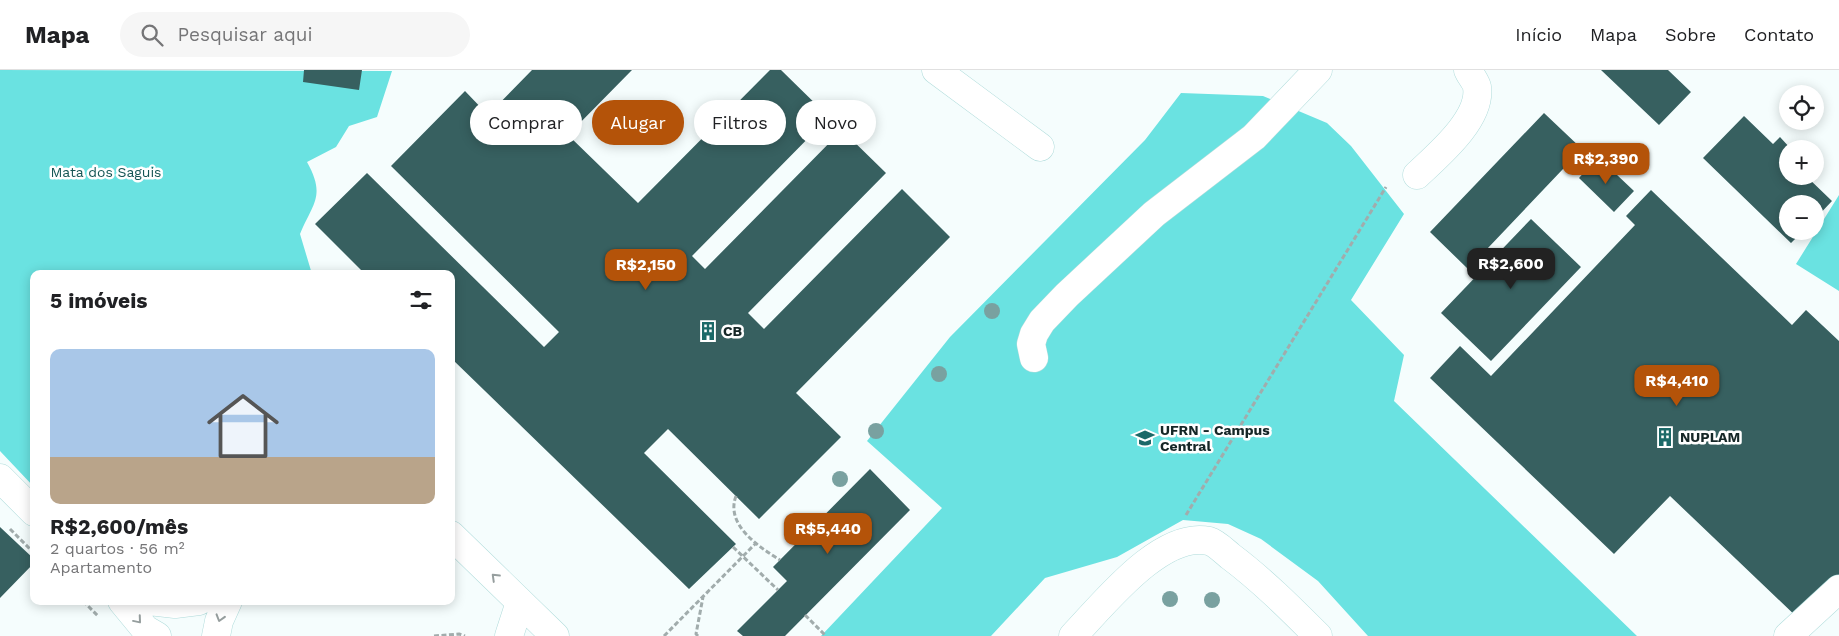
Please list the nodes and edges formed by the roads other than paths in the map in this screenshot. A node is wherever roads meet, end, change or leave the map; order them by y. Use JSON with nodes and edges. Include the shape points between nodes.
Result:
{"nodes":[{"id":1,"x":936,"y":70,"type":"edge"},
{"id":2,"x":1318,"y":70,"type":"edge"},
{"id":3,"x":1468,"y":70,"type":"edge"},
{"id":4,"x":1040,"y":147,"type":"dead end"},
{"id":5,"x":1417,"y":175,"type":"dead end"},
{"id":6,"x":1034,"y":358,"type":"dead end"},
{"id":7,"x":0,"y":478,"type":"edge"},
{"id":8,"x":30,"y":508,"type":"edge"},
{"id":9,"x":455,"y":539,"type":"edge"},
{"id":10,"x":1839,"y":589,"type":"edge"},
{"id":11,"x":520,"y":602,"type":"junction"},
{"id":12,"x":125,"y":605,"type":"edge"},
{"id":13,"x":226,"y":605,"type":"edge"},
{"id":14,"x":1310,"y":633,"type":"edge"},
{"id":15,"x":156,"y":636,"type":"edge"},
{"id":16,"x":216,"y":636,"type":"edge"},
{"id":17,"x":509,"y":636,"type":"edge"},
{"id":18,"x":554,"y":636,"type":"edge"},
{"id":19,"x":1073,"y":636,"type":"edge"},
{"id":20,"x":1788,"y":636,"type":"edge"}],
"edges":[{"from":1,"to":4,"type":"lane"},
{"from":2,"to":6,"type":"lane","via":[[1254,137],[1154,214],[1067,295],[1034,334],[1031,344]]},
{"from":3,"to":5,"type":"lane","via":[[1477,87],[1473,111],[1457,136]]},
{"from":7,"to":8,"type":"lane"},
{"from":11,"to":9,"type":"lane","one_way":true},
{"from":10,"to":20,"type":"lane"},
{"from":11,"to":17,"type":"lane"},
{"from":11,"to":18,"type":"lane"},
{"from":12,"to":15,"type":"lane","one_way":true,"via":[[145,629]]},
{"from":13,"to":16,"type":"lane","one_way":true},
{"from":14,"to":19,"type":"lane","via":[[1257,577],[1211,541],[1196,539],[1166,549],[1134,573]]}]}
